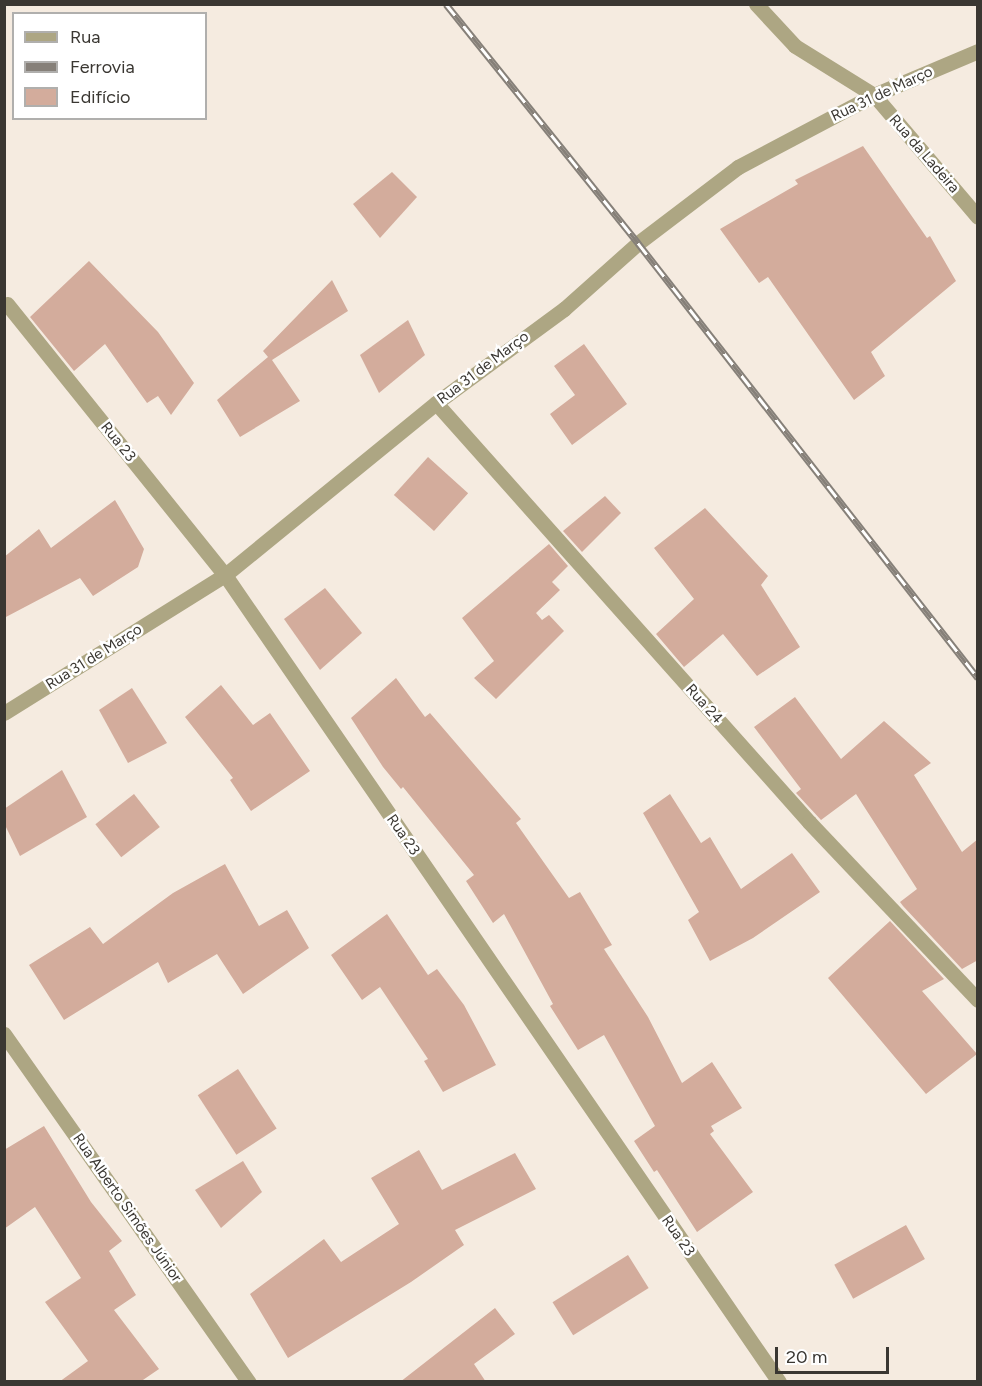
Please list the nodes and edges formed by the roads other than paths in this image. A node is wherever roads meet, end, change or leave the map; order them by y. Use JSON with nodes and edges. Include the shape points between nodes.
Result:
{"nodes":[{"id":1,"x":756,"y":4,"type":"edge"},
{"id":2,"x":978,"y":51,"type":"edge"},
{"id":3,"x":874,"y":96,"type":"junction"},
{"id":4,"x":978,"y":217,"type":"edge"},
{"id":5,"x":7,"y":304,"type":"dead end"},
{"id":6,"x":436,"y":403,"type":"junction"},
{"id":7,"x":225,"y":575,"type":"junction"},
{"id":8,"x":4,"y":713,"type":"edge"},
{"id":9,"x":978,"y":1000,"type":"edge"},
{"id":10,"x":4,"y":1034,"type":"edge"},
{"id":11,"x":249,"y":1382,"type":"edge"},
{"id":12,"x":779,"y":1382,"type":"edge"}],
"edges":[{"from":1,"to":3,"type":"street","name":"Rua da Ladeira","via":[[795,46]]},
{"from":2,"to":3,"type":"street","name":"Rua 31 de Março"},
{"from":3,"to":4,"type":"street","name":"Rua da Ladeira"},
{"from":3,"to":6,"type":"street","name":"Rua 31 de Março","via":[[738,167],[638,243],[564,309]]},
{"from":5,"to":7,"type":"street","name":"Rua 23"},
{"from":6,"to":7,"type":"street","name":"Rua 31 de Março"},
{"from":6,"to":9,"type":"street","name":"Rua 24","via":[[809,822]]},
{"from":7,"to":8,"type":"street","name":"Rua 31 de Março"},
{"from":7,"to":12,"type":"street","name":"Rua 23"},
{"from":10,"to":11,"type":"street","name":"Rua Alberto Simões Júnior"}]}
